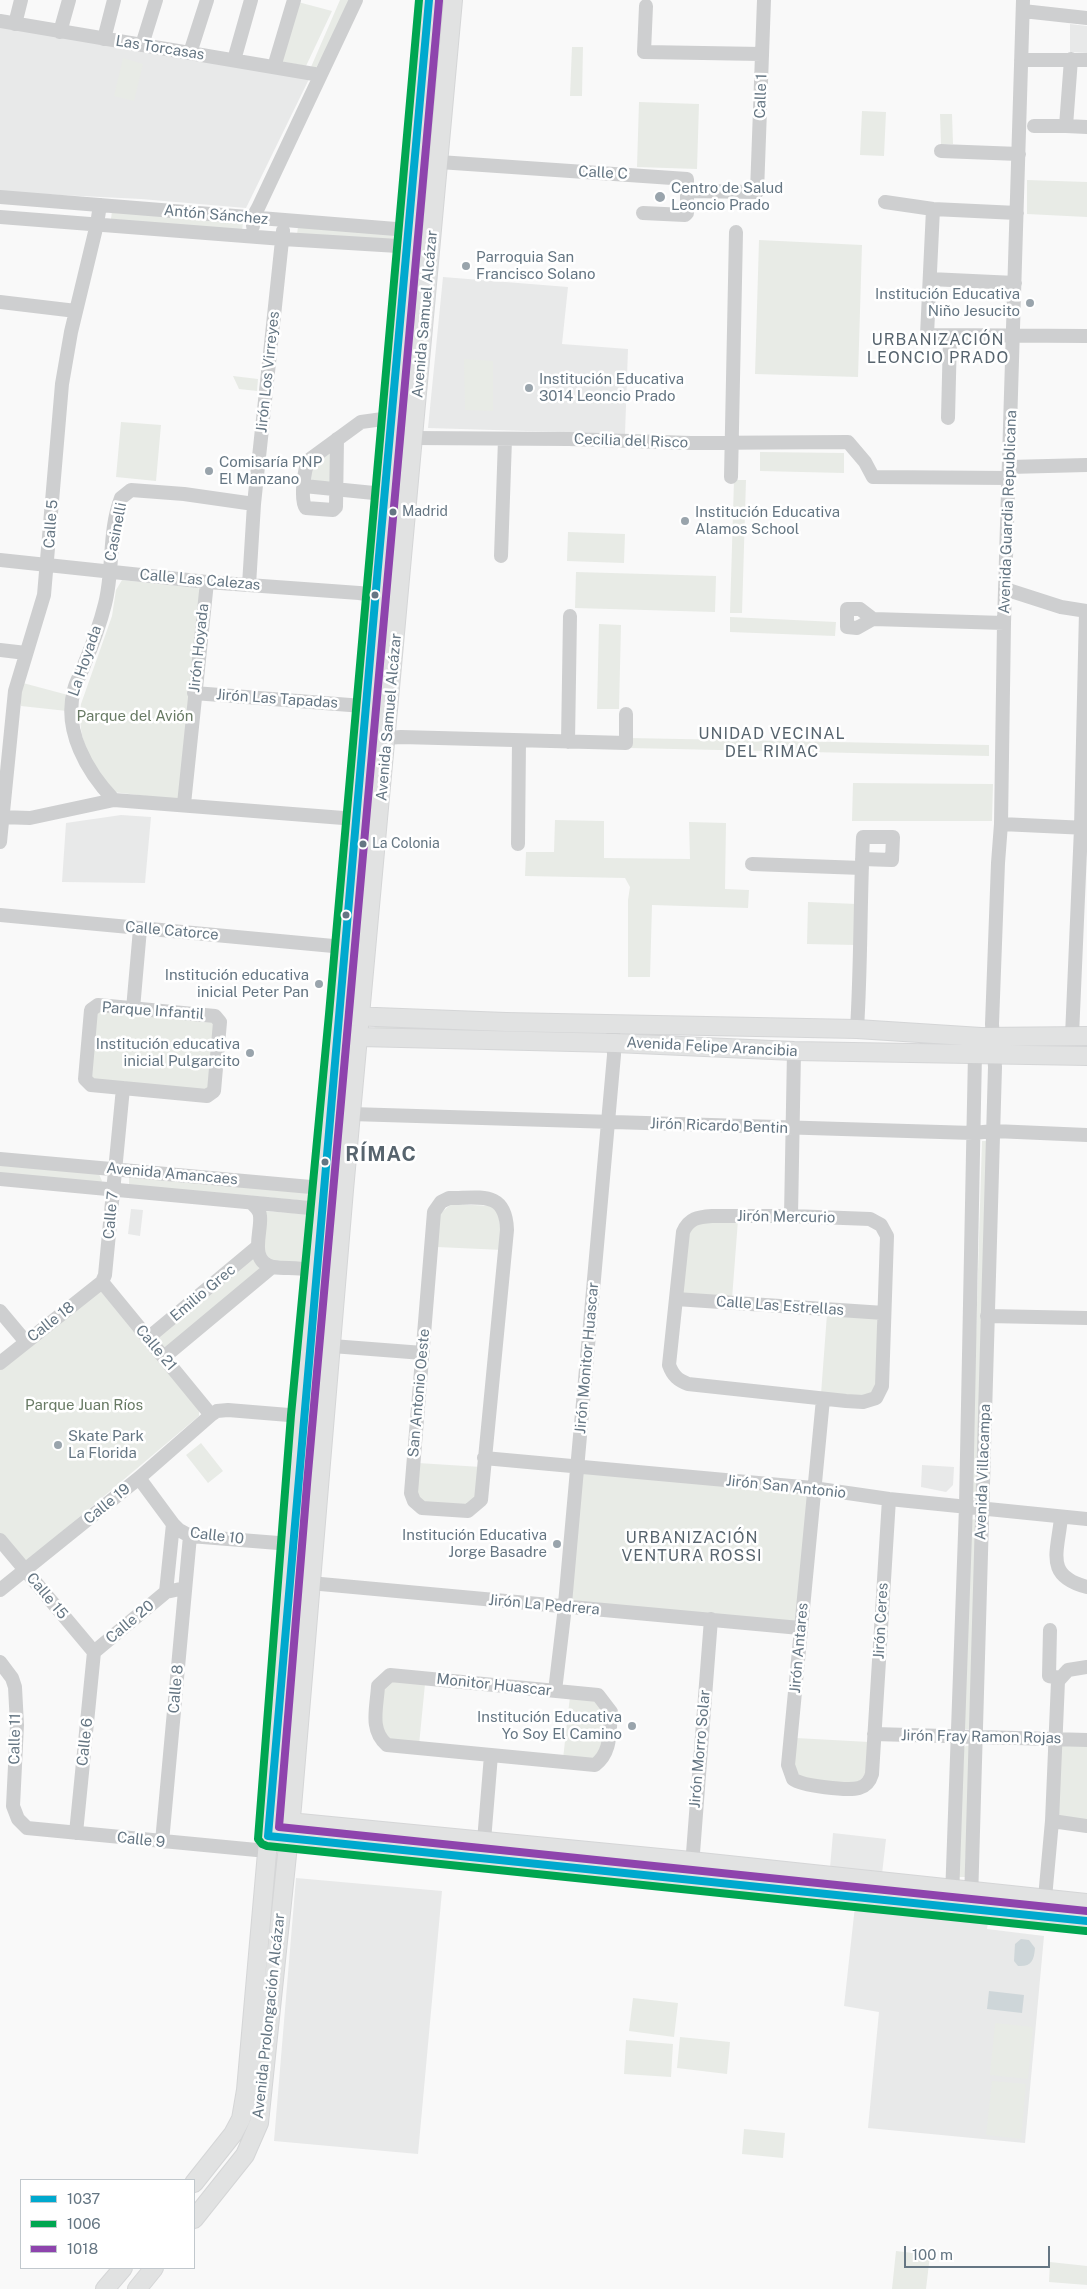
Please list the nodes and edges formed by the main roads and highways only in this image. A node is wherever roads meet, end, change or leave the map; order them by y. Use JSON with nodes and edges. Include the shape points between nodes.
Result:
{"nodes":[{"id":1,"x":429,"y":0,"type":"edge"},
{"id":2,"x":453,"y":0,"type":"edge"},
{"id":3,"x":339,"y":1015,"type":"junction"},
{"id":4,"x":360,"y":1016,"type":"junction"},
{"id":5,"x":337,"y":1033,"type":"junction"},
{"id":6,"x":1080,"y":1036,"type":"edge"},
{"id":7,"x":359,"y":1037,"type":"junction"},
{"id":8,"x":985,"y":1038,"type":"junction"},
{"id":9,"x":1087,"y":1056,"type":"edge"},
{"id":10,"x":289,"y":1830,"type":"junction"},
{"id":11,"x":268,"y":1836,"type":"junction"},
{"id":12,"x":952,"y":1897,"type":"junction"},
{"id":13,"x":970,"y":1900,"type":"junction"},
{"id":14,"x":1087,"y":1902,"type":"edge"},
{"id":15,"x":1087,"y":1921,"type":"edge"},
{"id":16,"x":254,"y":2004,"type":"junction"},
{"id":17,"x":272,"y":2006,"type":"junction"},
{"id":18,"x":195,"y":2182,"type":"edge"},
{"id":19,"x":195,"y":2218,"type":"edge"},
{"id":20,"x":122,"y":2269,"type":"edge"},
{"id":21,"x":153,"y":2269,"type":"edge"},
{"id":22,"x":105,"y":2289,"type":"edge"},
{"id":23,"x":137,"y":2289,"type":"edge"}],
"edges":[{"from":1,"to":3,"type":"main road","name":"Avenida Samuel Alcázar"},
{"from":2,"to":4,"type":"main road","name":"Avenida Samuel Alcázar"},
{"from":3,"to":4,"type":"main road","name":"Avenida Felipe Arancibia"},
{"from":3,"to":5,"type":"main road","name":"Avenida Samuel Alcázar"},
{"from":4,"to":7,"type":"main road","name":"Avenida Samuel Alcázar"},
{"from":4,"to":8,"type":"main road","name":"Avenida Felipe Arancibia","via":[[856,1029]]},
{"from":5,"to":7,"type":"main road","name":"Avenida Felipe Arancibia"},
{"from":5,"to":11,"type":"main road","name":"Avenida Samuel Alcázar","via":[[301,1416]]},
{"from":6,"to":8,"type":"main road","name":"Avenida Felipe Arancibia"},
{"from":7,"to":8,"type":"main road","name":"Avenida Felipe Arancibia","via":[[794,1051]]},
{"from":7,"to":10,"type":"main road","name":"Avenida Samuel Alcázar"},
{"from":8,"to":9,"type":"main road","name":"Avenida Felipe Arancibia","via":[[995,1055]]},
{"from":10,"to":11,"type":"main road"},
{"from":10,"to":12,"type":"main road","via":[[691,1879]]},
{"from":10,"to":12,"type":"main road","via":[[484,1841],[691,1861]]},
{"from":10,"to":17,"type":"main road","name":"Avenida Prolongación Alcázar"},
{"from":11,"to":16,"type":"main road","name":"Avenida Prolongación Alcázar"},
{"from":12,"to":13,"type":"main road"},
{"from":13,"to":14,"type":"main road","via":[[1045,1898]]},
{"from":13,"to":15,"type":"main road"},
{"from":16,"to":17,"type":"main road"},
{"from":16,"to":18,"type":"main road","name":"Avenida Prolongación Alcázar","via":[[241,2118],[233,2134]]},
{"from":17,"to":19,"type":"main road","name":"Avenida Prolongación Alcázar","via":[[255,2136],[245,2155]]},
{"from":20,"to":22,"type":"main road"},
{"from":21,"to":23,"type":"main road"}]}
